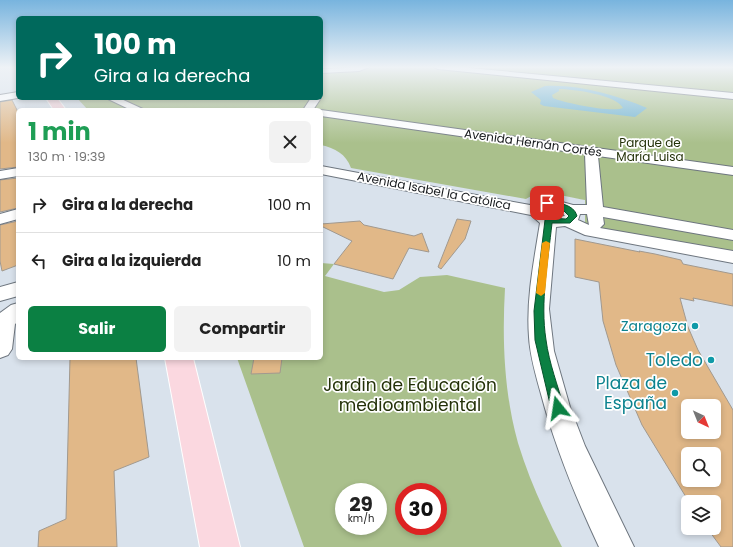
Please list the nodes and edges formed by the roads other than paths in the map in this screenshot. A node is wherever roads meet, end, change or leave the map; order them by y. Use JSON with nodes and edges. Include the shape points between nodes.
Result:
{"nodes":[{"id":1,"x":698,"y":93,"type":"edge"},
{"id":2,"x":16,"y":95,"type":"edge"},
{"id":3,"x":733,"y":96,"type":"edge"},
{"id":4,"x":0,"y":98,"type":"edge"},
{"id":5,"x":116,"y":100,"type":"edge"},
{"id":6,"x":135,"y":108,"type":"edge"},
{"id":7,"x":323,"y":113,"type":"edge"},
{"id":8,"x":591,"y":151,"type":"junction"},
{"id":9,"x":326,"y":171,"type":"edge"},
{"id":10,"x":733,"y":171,"type":"edge"},
{"id":11,"x":16,"y":172,"type":"edge"},
{"id":12,"x":0,"y":175,"type":"edge"},
{"id":13,"x":595,"y":211,"type":"junction"},
{"id":14,"x":16,"y":215,"type":"edge"},
{"id":15,"x":555,"y":215,"type":"junction"},
{"id":16,"x":0,"y":219,"type":"edge"},
{"id":17,"x":596,"y":232,"type":"junction"},
{"id":18,"x":733,"y":235,"type":"edge"},
{"id":19,"x":733,"y":257,"type":"edge"},
{"id":20,"x":16,"y":290,"type":"edge"},
{"id":21,"x":0,"y":294,"type":"edge"},
{"id":22,"x":16,"y":312,"type":"edge"},
{"id":23,"x":0,"y":349,"type":"edge"},
{"id":24,"x":179,"y":360,"type":"edge"},
{"id":25,"x":220,"y":547,"type":"edge"},
{"id":26,"x":617,"y":547,"type":"edge"}],
"edges":[{"from":1,"to":3,"type":"street"},
{"from":2,"to":4,"type":"street"},
{"from":5,"to":6,"type":"street"},
{"from":7,"to":8,"type":"street","name":"Avenida Hernán Cortés"},
{"from":8,"to":10,"type":"street","name":"Avenida Hernán Cortés"},
{"from":8,"to":13,"type":"street"},
{"from":9,"to":15,"type":"street","name":"Avenida Isabel la Católica"},
{"from":11,"to":12,"type":"street"},
{"from":13,"to":15,"type":"street","name":"Avenida Isabel la Católica"},
{"from":13,"to":17,"type":"street"},
{"from":13,"to":18,"type":"street","name":"Avenida Isabel la Católica"},
{"from":14,"to":16,"type":"street"},
{"from":15,"to":17,"type":"street","name":"Avenida Isabel la Católica","via":[[585,230]]},
{"from":15,"to":26,"type":"street","via":[[540,304],[540,340],[571,447]]},
{"from":17,"to":19,"type":"street","name":"Avenida Isabel la Católica"},
{"from":20,"to":21,"type":"street"},
{"from":22,"to":23,"type":"street","via":[[5,321]]},
{"from":24,"to":25,"type":"main road"}]}
